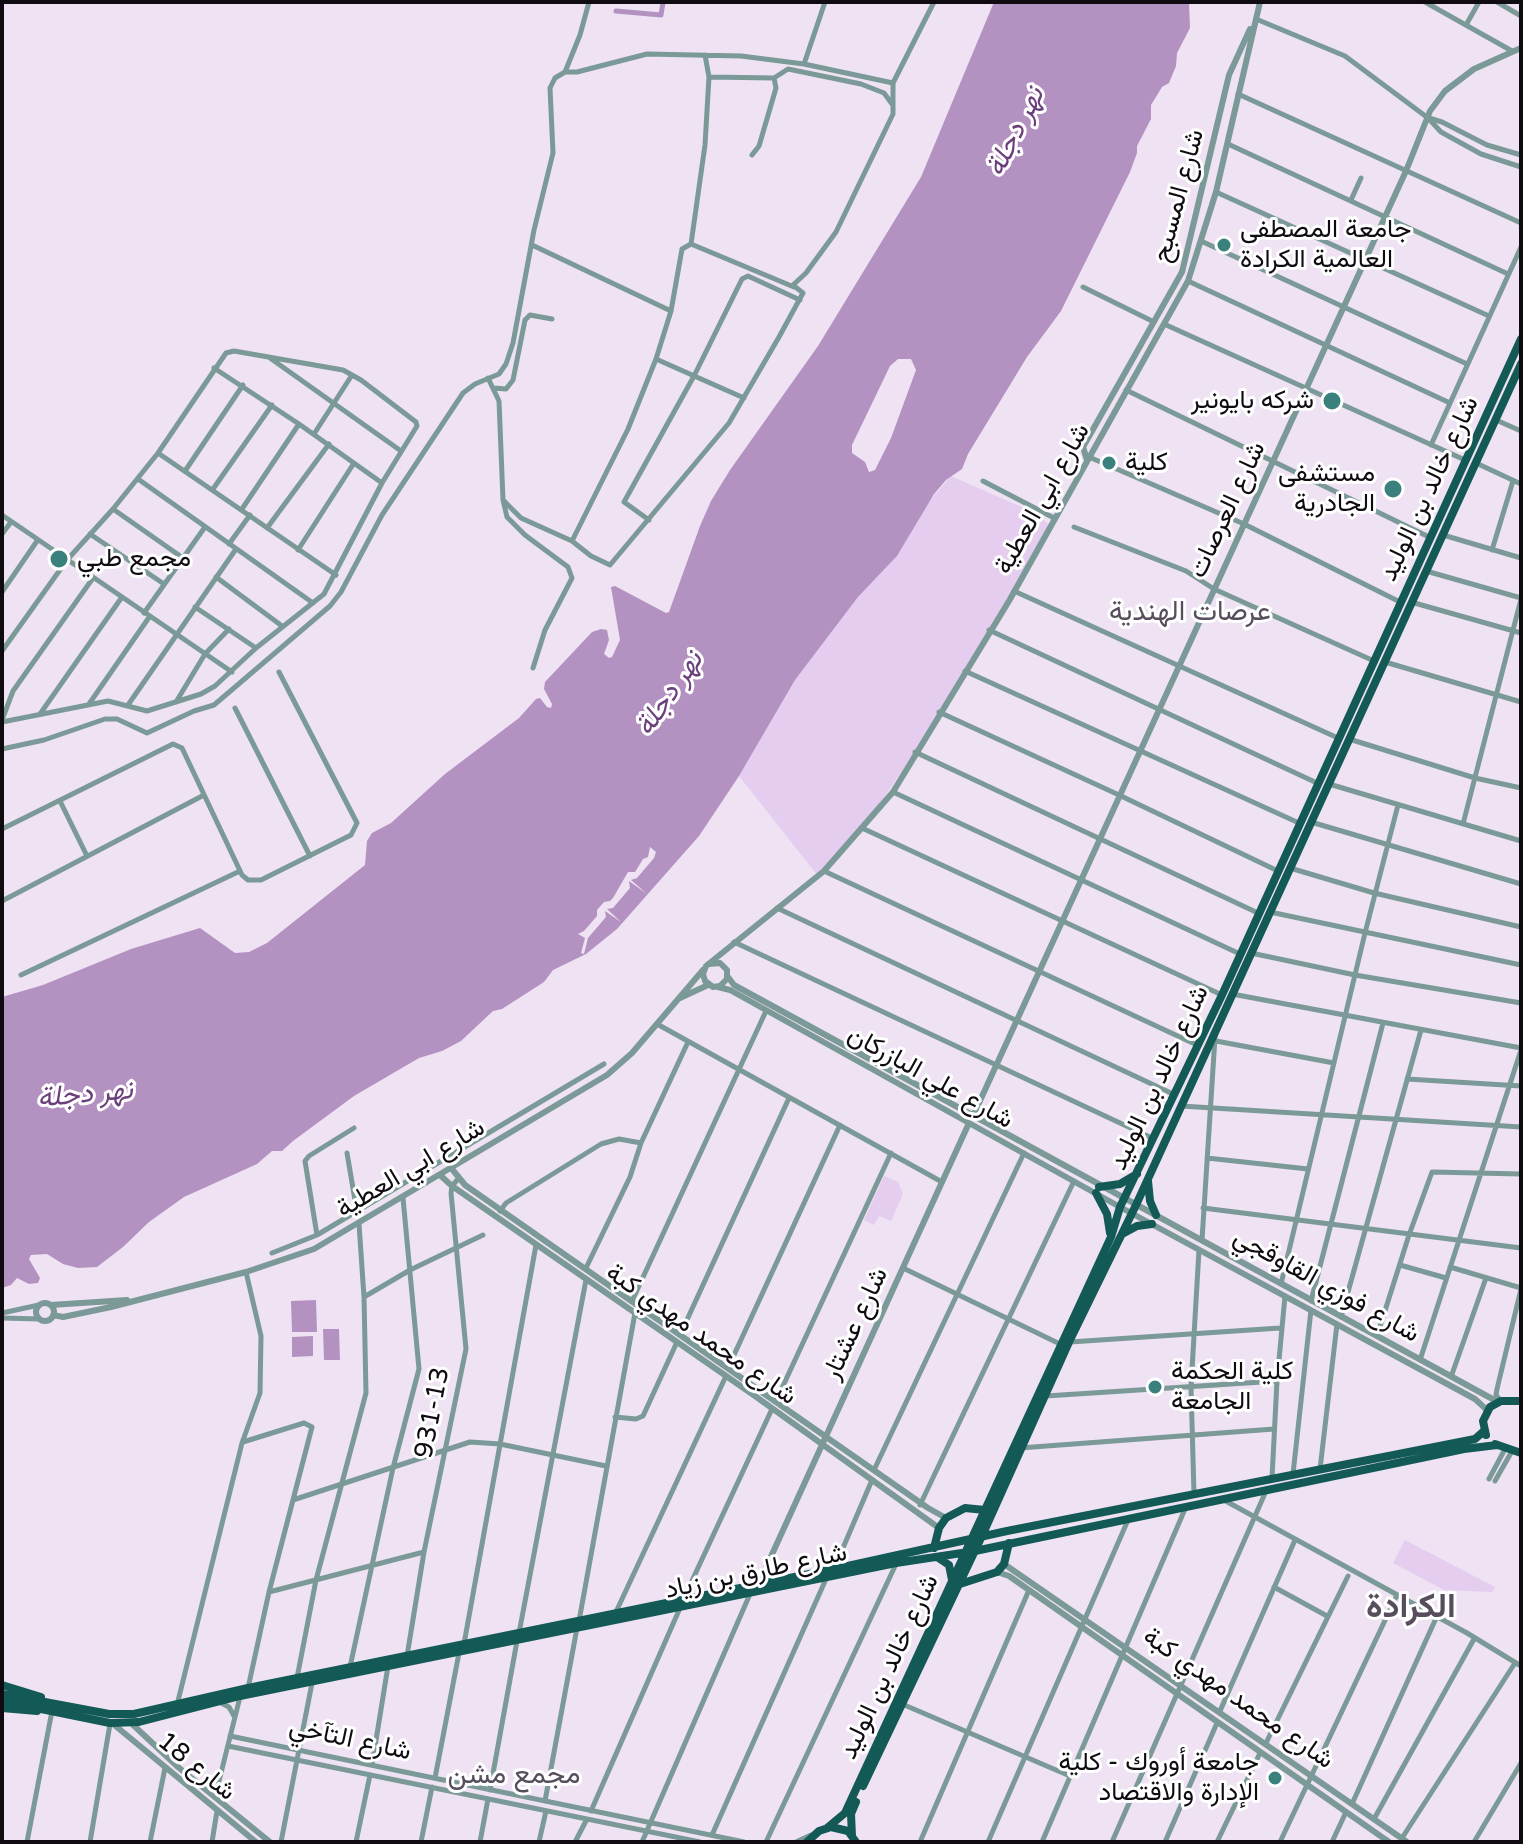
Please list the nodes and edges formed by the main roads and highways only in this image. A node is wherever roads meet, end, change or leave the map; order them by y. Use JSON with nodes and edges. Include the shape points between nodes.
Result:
{"nodes":[{"id":1,"x":1521,"y":339,"type":"edge"},
{"id":2,"x":1521,"y":364,"type":"edge"},
{"id":3,"x":1227,"y":995,"type":"junction"},
{"id":4,"x":1137,"y":1174,"type":"junction"},
{"id":5,"x":1148,"y":1179,"type":"junction"},
{"id":6,"x":1128,"y":1206,"type":"junction"},
{"id":7,"x":1114,"y":1238,"type":"junction"},
{"id":8,"x":1065,"y":1343,"type":"junction"},
{"id":9,"x":1521,"y":1401,"type":"edge"},
{"id":10,"x":1484,"y":1431,"type":"junction"},
{"id":11,"x":1509,"y":1450,"type":"edge"},
{"id":12,"x":988,"y":1511,"type":"junction"},
{"id":13,"x":1012,"y":1531,"type":"junction"},
{"id":14,"x":1009,"y":1543,"type":"junction"},
{"id":15,"x":973,"y":1545,"type":"junction"},
{"id":16,"x":935,"y":1553,"type":"junction"},
{"id":17,"x":956,"y":1582,"type":"junction"},
{"id":18,"x":682,"y":1604,"type":"junction"},
{"id":19,"x":578,"y":1625,"type":"junction"},
{"id":20,"x":518,"y":1637,"type":"junction"},
{"id":21,"x":2,"y":1685,"type":"edge"},
{"id":22,"x":2,"y":1694,"type":"edge"},
{"id":23,"x":2,"y":1701,"type":"edge"},
{"id":24,"x":25,"y":1701,"type":"junction"},
{"id":25,"x":2,"y":1708,"type":"edge"},
{"id":26,"x":52,"y":1708,"type":"junction"},
{"id":27,"x":178,"y":1708,"type":"junction"},
{"id":28,"x":827,"y":1828,"type":"junction"},
{"id":29,"x":854,"y":1839,"type":"edge"},
{"id":30,"x":807,"y":1842,"type":"edge"}],
"edges":[{"from":1,"to":3,"type":"main road","name":"شارع خالد بن الوليد","via":[[1258,913]]},
{"from":2,"to":3,"type":"main road","name":"شارع خالد بن الوليد","via":[[1251,953]]},
{"from":3,"to":4,"type":"main road","name":"شارع خالد بن الوليد","via":[[1197,1045]]},
{"from":3,"to":5,"type":"main road","name":"شارع خالد بن الوليد"},
{"from":4,"to":6,"type":"main road","name":"شارع خالد بن الوليد"},
{"from":4,"to":7,"type":"main road","via":[[1098,1190]]},
{"from":5,"to":6,"type":"main road","name":"شارع خالد بن الوليد"},
{"from":5,"to":7,"type":"main road","via":[[1154,1220]]},
{"from":6,"to":7,"type":"main road","name":"شارع خالد بن الوليد"},
{"from":7,"to":8,"type":"main road","name":"شارع خالد بن الوليد"},
{"from":8,"to":12,"type":"main road","name":"شارع خالد بن الوليد"},
{"from":8,"to":12,"type":"main road","name":"شارع خالد بن الوليد"},
{"from":9,"to":10,"type":"main road","via":[[1499,1401],[1487,1410]]},
{"from":10,"to":11,"type":"main road"},
{"from":10,"to":13,"type":"main road","via":[[1475,1439]]},
{"from":11,"to":14,"type":"main road","via":[[1485,1445]]},
{"from":12,"to":13,"type":"main road","via":[[997,1525]]},
{"from":12,"to":15,"type":"main road","name":"شارع خالد بن الوليد"},
{"from":12,"to":16,"type":"main road","via":[[965,1508],[946,1518]]},
{"from":13,"to":15,"type":"main road"},
{"from":14,"to":15,"type":"main road"},
{"from":14,"to":17,"type":"main road","via":[[997,1572]]},
{"from":15,"to":16,"type":"main road"},
{"from":15,"to":17,"type":"main road","name":"شارع خالد بن الوليد"},
{"from":16,"to":17,"type":"main road","via":[[949,1565]]},
{"from":16,"to":18,"type":"main road","name":"شارع طارق بن زياد"},
{"from":16,"to":18,"type":"main road","name":"شارع طارق بن زياد","via":[[834,1569]]},
{"from":17,"to":28,"type":"main road","name":"شارع خالد بن الوليد","via":[[845,1813]]},
{"from":17,"to":29,"type":"main road","name":"شارع خالد بن الوليد","via":[[853,1808]]},
{"from":18,"to":19,"type":"main road","name":"شارع طارق بن زياد"},
{"from":18,"to":19,"type":"main road","name":"شارع طارق بن زياد"},
{"from":19,"to":20,"type":"main road","name":"شارع طارق بن زياد"},
{"from":20,"to":27,"type":"main road","name":"شارع طارق بن زياد"},
{"from":20,"to":27,"type":"main road","name":"شارع طارق بن زياد","via":[[248,1688]]},
{"from":21,"to":26,"type":"main road","via":[[27,1691]]},
{"from":22,"to":24,"type":"main road"},
{"from":23,"to":24,"type":"main road"},
{"from":24,"to":26,"type":"main road","name":"شارع طارق بن زياد"},
{"from":25,"to":26,"type":"main road"},
{"from":26,"to":27,"type":"main road","name":"شارع طارق بن زياد","via":[[122,1715]]},
{"from":26,"to":27,"type":"main road","name":"شارع طارق بن زياد","via":[[136,1725]]},
{"from":28,"to":29,"type":"main road","via":[[840,1828]]},
{"from":28,"to":30,"type":"main road"}]}
